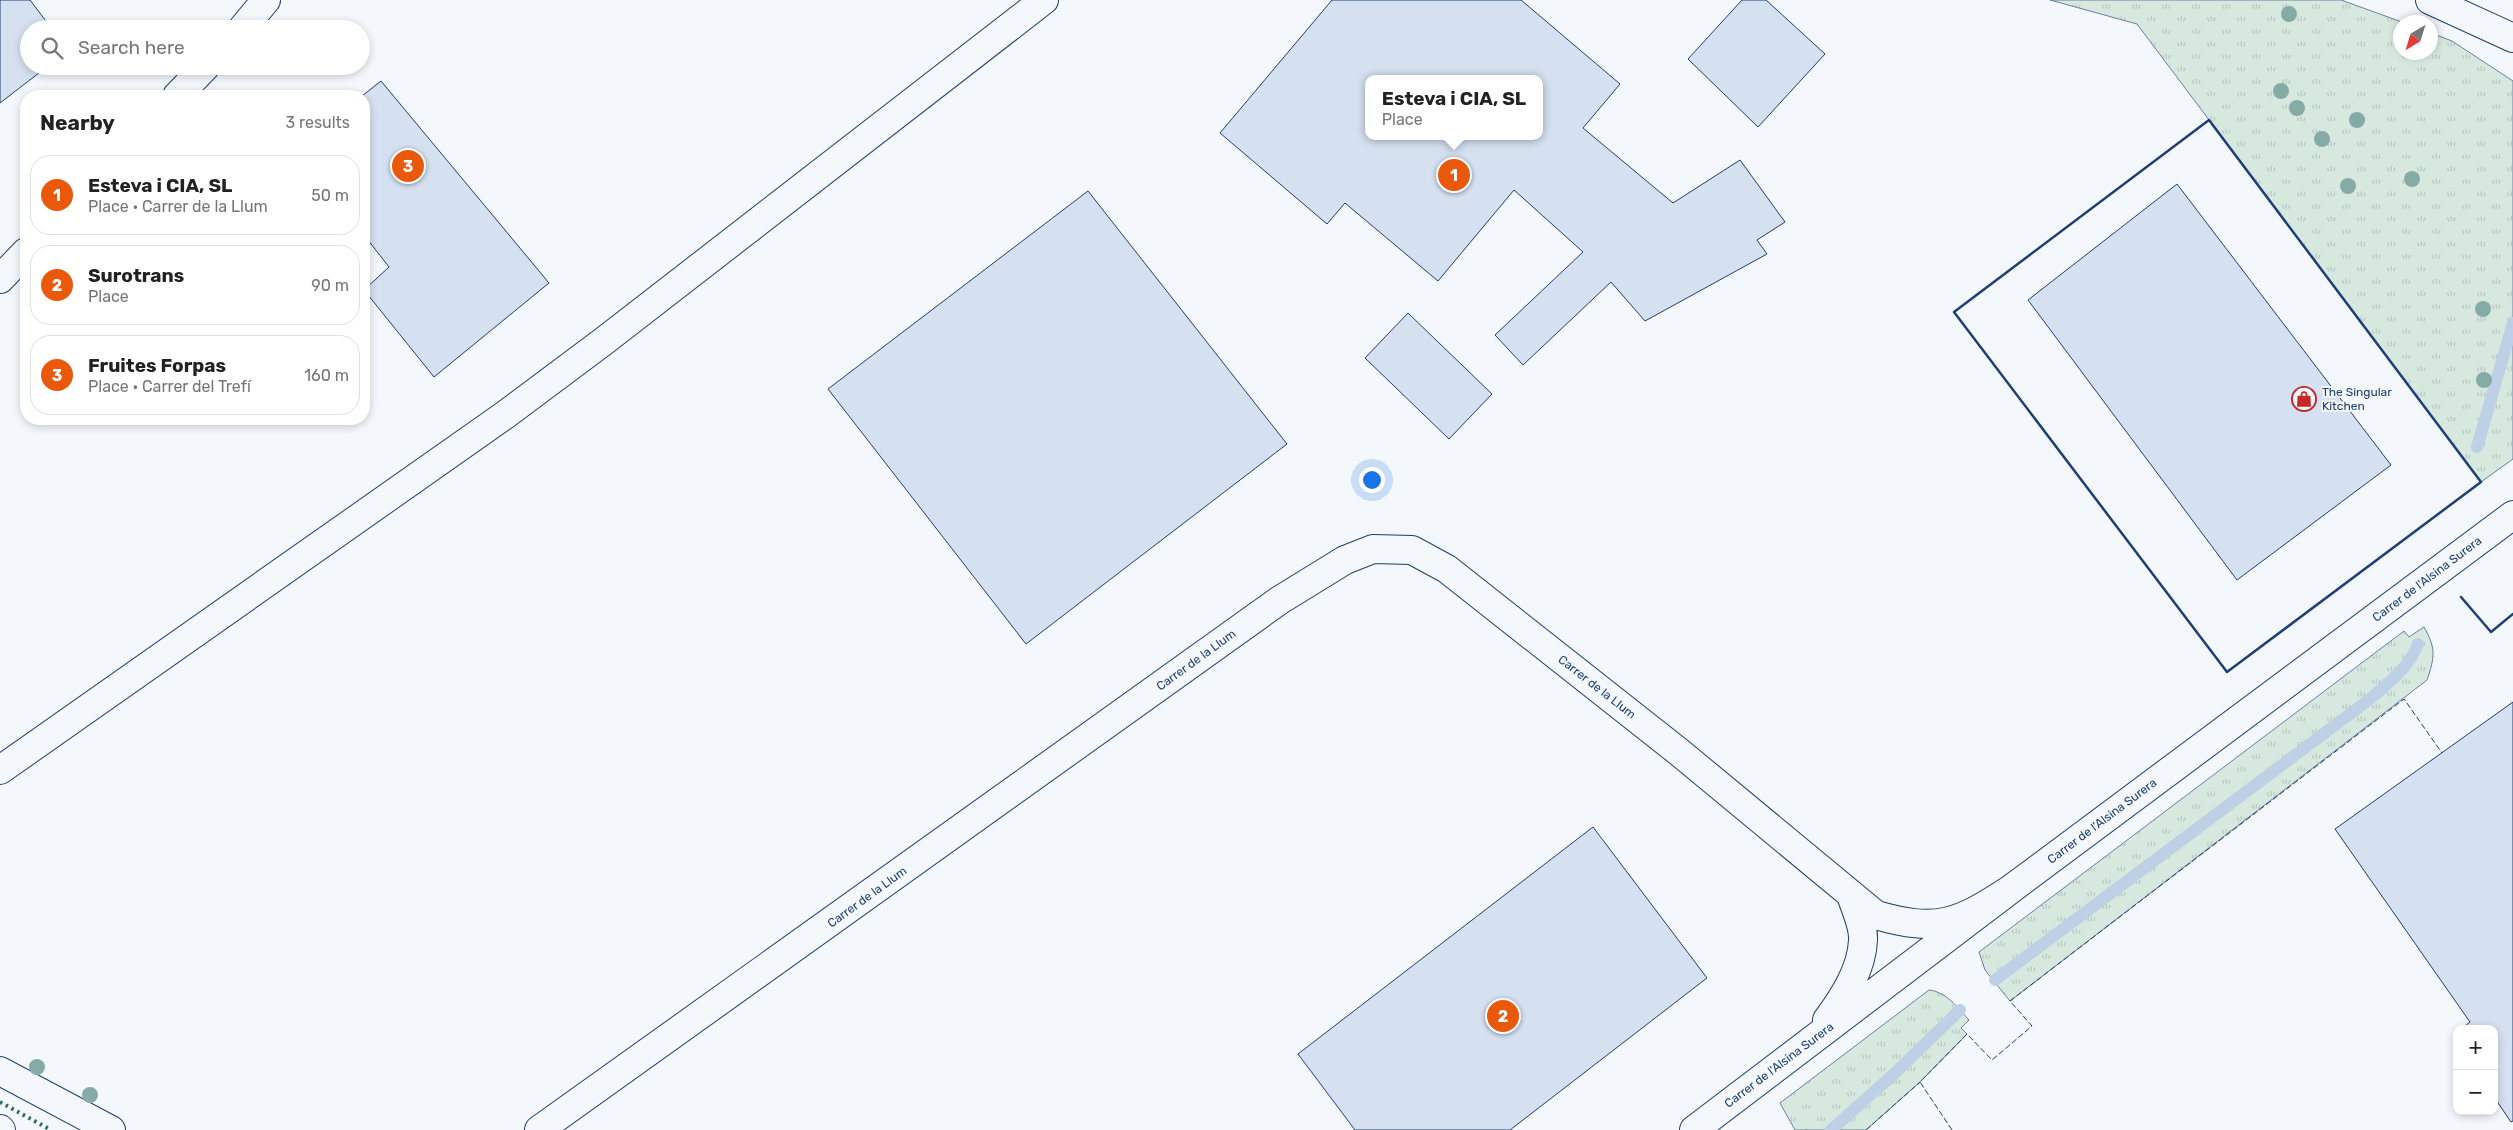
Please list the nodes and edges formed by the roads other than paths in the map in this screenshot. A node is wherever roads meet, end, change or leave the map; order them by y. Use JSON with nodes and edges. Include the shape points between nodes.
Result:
{"nodes":[{"id":1,"x":266,"y":0,"type":"edge"},
{"id":2,"x":1044,"y":0,"type":"edge"},
{"id":3,"x":2430,"y":0,"type":"edge"},
{"id":4,"x":249,"y":20,"type":"edge"},
{"id":5,"x":2513,"y":38,"type":"edge"},
{"id":6,"x":197,"y":75,"type":"edge"},
{"id":7,"x":183,"y":90,"type":"edge"},
{"id":8,"x":20,"y":258,"type":"edge"},
{"id":9,"x":0,"y":280,"type":"edge"},
{"id":10,"x":2513,"y":515,"type":"edge"},
{"id":11,"x":0,"y":770,"type":"edge"},
{"id":12,"x":2011,"y":889,"type":"junction"},
{"id":13,"x":1851,"y":895,"type":"junction"},
{"id":14,"x":1808,"y":1044,"type":"junction"},
{"id":15,"x":0,"y":1071,"type":"edge"},
{"id":16,"x":111,"y":1130,"type":"edge"},
{"id":17,"x":539,"y":1130,"type":"edge"},
{"id":18,"x":1694,"y":1130,"type":"edge"}],
"edges":[{"from":1,"to":4,"type":"street"},
{"from":2,"to":11,"type":"street","via":[[505,415]]},
{"from":3,"to":5,"type":"street"},
{"from":6,"to":7,"type":"street"},
{"from":8,"to":9,"type":"street"},
{"from":10,"to":12,"type":"street","name":"Carrer de l'Alsina Surera"},
{"from":12,"to":13,"type":"street","name":"Carrer de la Llum","via":[[1956,921],[1934,925],[1906,924],[1876,915]]},
{"from":12,"to":14,"type":"street","name":"Carrer de l'Alsina Surera"},
{"from":13,"to":14,"type":"street","via":[[1864,938],[1858,964],[1844,997]]},
{"from":13,"to":17,"type":"street","name":"Carrer de la Llum","via":[[1671,746],[1447,569],[1412,550],[1373,549],[1344,560],[1280,600]]},
{"from":14,"to":18,"type":"street","name":"Carrer de l'Alsina Surera"},
{"from":15,"to":16,"type":"street"}]}
